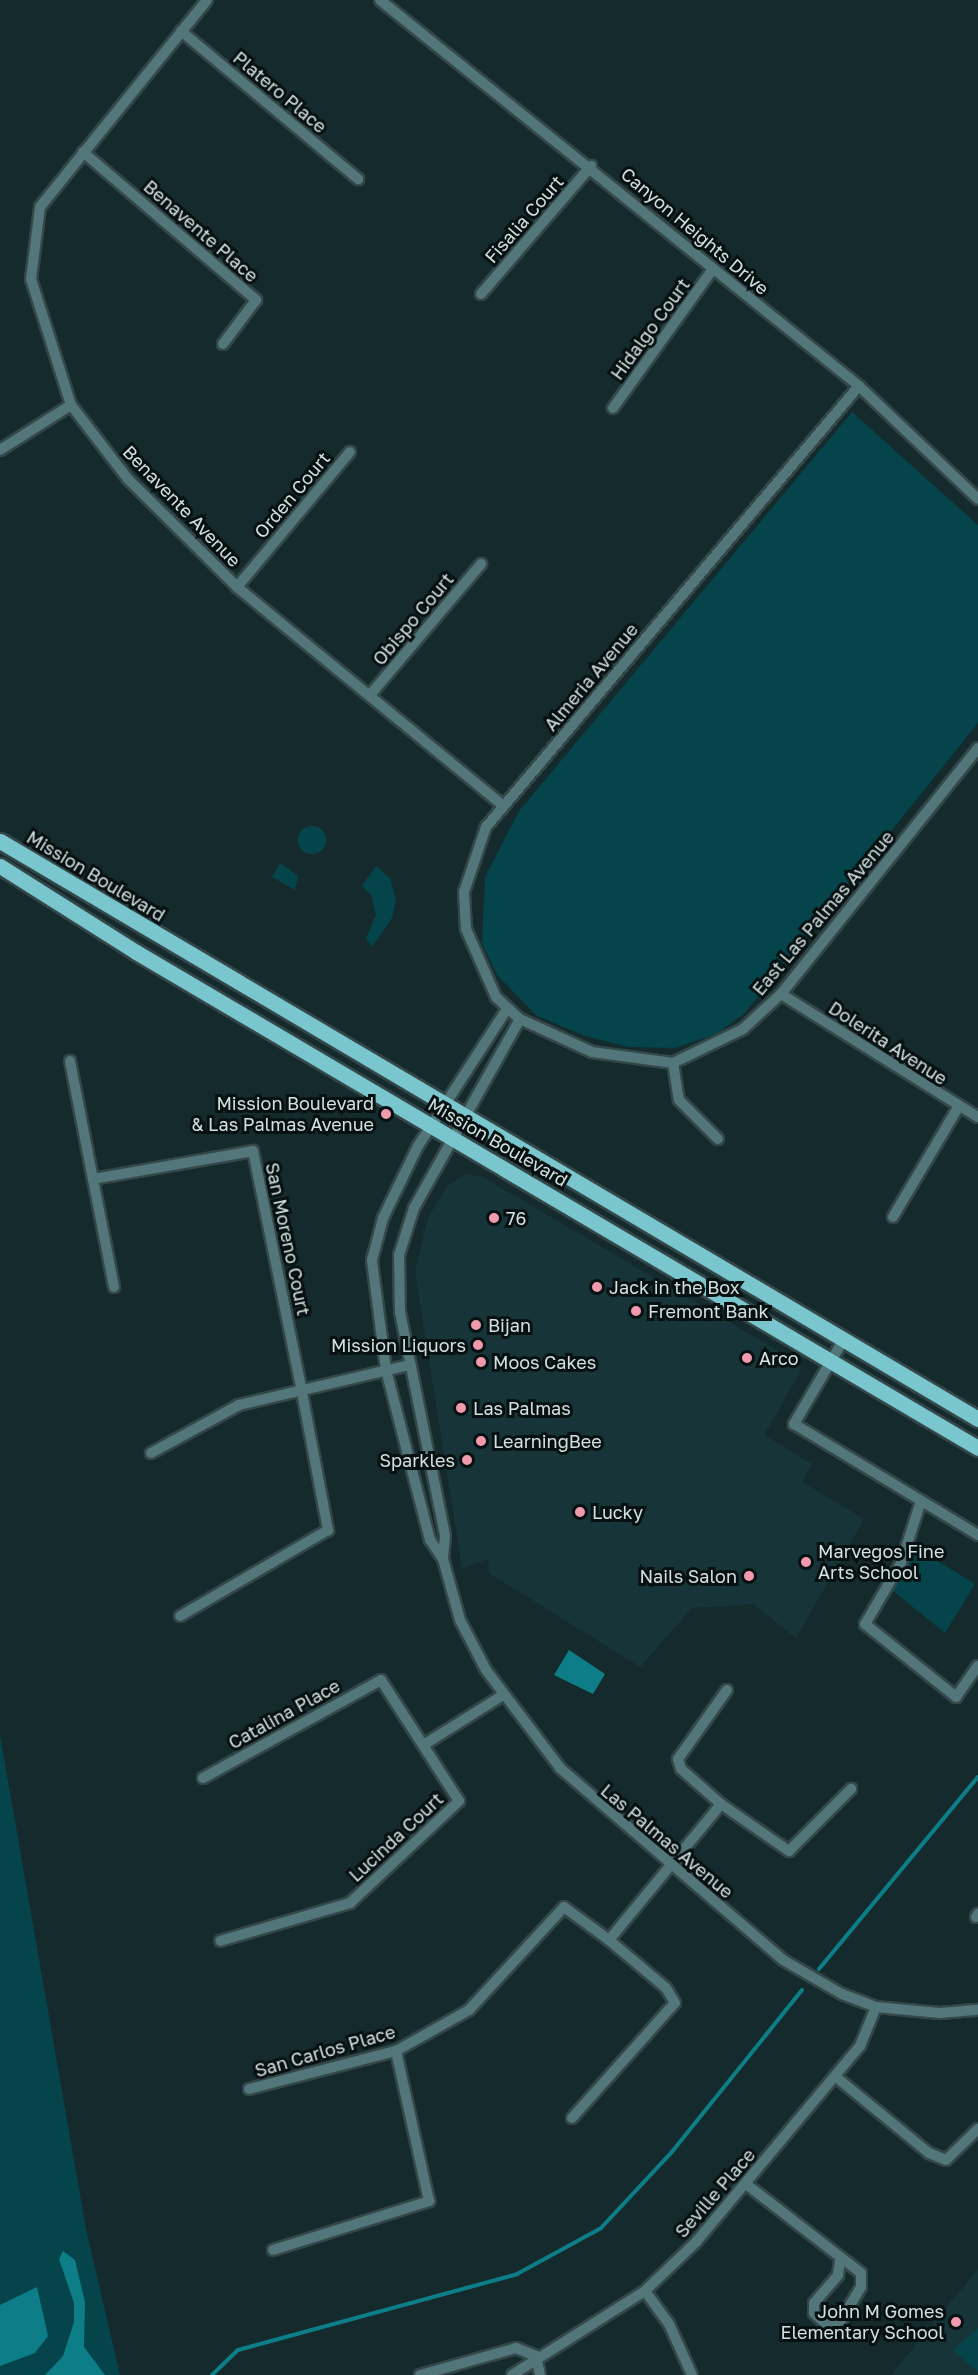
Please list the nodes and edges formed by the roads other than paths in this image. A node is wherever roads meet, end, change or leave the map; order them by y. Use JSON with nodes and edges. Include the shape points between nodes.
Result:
{"nodes":[{"id":1,"x":207,"y":0,"type":"edge"},
{"id":2,"x":381,"y":0,"type":"edge"},
{"id":3,"x":181,"y":31,"type":"junction"},
{"id":4,"x":83,"y":152,"type":"junction"},
{"id":5,"x":591,"y":166,"type":"junction"},
{"id":6,"x":358,"y":179,"type":"dead end"},
{"id":7,"x":713,"y":269,"type":"junction"},
{"id":8,"x":481,"y":294,"type":"dead end"},
{"id":9,"x":223,"y":344,"type":"dead end"},
{"id":10,"x":859,"y":386,"type":"junction"},
{"id":11,"x":71,"y":405,"type":"junction"},
{"id":12,"x":613,"y":408,"type":"dead end"},
{"id":13,"x":0,"y":450,"type":"edge"},
{"id":14,"x":350,"y":452,"type":"dead end"},
{"id":15,"x":978,"y":499,"type":"edge"},
{"id":16,"x":482,"y":564,"type":"dead end"},
{"id":17,"x":237,"y":587,"type":"junction"},
{"id":18,"x":370,"y":695,"type":"junction"},
{"id":19,"x":978,"y":748,"type":"edge"},
{"id":20,"x":504,"y":806,"type":"junction"},
{"id":21,"x":0,"y":841,"type":"edge"},
{"id":22,"x":0,"y":866,"type":"edge"},
{"id":23,"x":781,"y":994,"type":"junction"},
{"id":24,"x":507,"y":1009,"type":"junction"},
{"id":25,"x":520,"y":1020,"type":"junction"},
{"id":26,"x":70,"y":1061,"type":"dead end"},
{"id":27,"x":673,"y":1063,"type":"junction"},
{"id":28,"x":446,"y":1105,"type":"junction"},
{"id":29,"x":957,"y":1109,"type":"junction"},
{"id":30,"x":466,"y":1116,"type":"junction"},
{"id":31,"x":978,"y":1117,"type":"edge"},
{"id":32,"x":433,"y":1126,"type":"junction"},
{"id":33,"x":454,"y":1138,"type":"junction"},
{"id":34,"x":718,"y":1139,"type":"dead end"},
{"id":35,"x":93,"y":1179,"type":"junction"},
{"id":36,"x":893,"y":1218,"type":"dead end"},
{"id":37,"x":114,"y":1287,"type":"dead end"},
{"id":38,"x":844,"y":1338,"type":"junction"},
{"id":39,"x":831,"y":1360,"type":"junction"},
{"id":40,"x":410,"y":1365,"type":"junction"},
{"id":41,"x":386,"y":1370,"type":"junction"},
{"id":42,"x":302,"y":1387,"type":"junction"},
{"id":43,"x":978,"y":1419,"type":"edge"},
{"id":44,"x":978,"y":1448,"type":"edge"},
{"id":45,"x":151,"y":1453,"type":"dead end"},
{"id":46,"x":921,"y":1501,"type":"junction"},
{"id":47,"x":978,"y":1535,"type":"edge"},
{"id":48,"x":443,"y":1559,"type":"junction"},
{"id":49,"x":180,"y":1616,"type":"dead end"},
{"id":50,"x":978,"y":1666,"type":"edge"},
{"id":51,"x":381,"y":1680,"type":"joint"},
{"id":52,"x":727,"y":1690,"type":"dead end"},
{"id":53,"x":503,"y":1695,"type":"junction"},
{"id":54,"x":424,"y":1744,"type":"junction"},
{"id":55,"x":204,"y":1778,"type":"dead end"},
{"id":56,"x":851,"y":1789,"type":"dead end"},
{"id":57,"x":722,"y":1804,"type":"junction"},
{"id":58,"x":670,"y":1866,"type":"junction"},
{"id":59,"x":609,"y":1940,"type":"junction"},
{"id":60,"x":219,"y":1941,"type":"dead end"},
{"id":61,"x":876,"y":2007,"type":"junction"},
{"id":62,"x":978,"y":2010,"type":"edge"},
{"id":63,"x":396,"y":2051,"type":"junction"},
{"id":64,"x":836,"y":2077,"type":"junction"},
{"id":65,"x":249,"y":2090,"type":"dead end"},
{"id":66,"x":572,"y":2118,"type":"dead end"},
{"id":67,"x":978,"y":2129,"type":"edge"},
{"id":68,"x":746,"y":2184,"type":"junction"},
{"id":69,"x":273,"y":2250,"type":"dead end"},
{"id":70,"x":840,"y":2260,"type":"junction"},
{"id":71,"x":645,"y":2291,"type":"junction"},
{"id":72,"x":536,"y":2356,"type":"junction"},
{"id":73,"x":420,"y":2375,"type":"edge"},
{"id":74,"x":512,"y":2375,"type":"edge"},
{"id":75,"x":540,"y":2375,"type":"edge"},
{"id":76,"x":692,"y":2375,"type":"edge"}],
"edges":[{"from":1,"to":3,"type":"street","name":"Benavente Avenue"},
{"from":2,"to":5,"type":"street","name":"Canyon Heights Drive"},
{"from":3,"to":4,"type":"street","name":"Benavente Avenue"},
{"from":3,"to":6,"type":"street","name":"Platero Place"},
{"from":4,"to":9,"type":"street","name":"Benavente Place","via":[[256,300]]},
{"from":4,"to":11,"type":"street","name":"Benavente Avenue","via":[[40,207],[32,279]]},
{"from":5,"to":7,"type":"street","name":"Canyon Heights Drive"},
{"from":5,"to":8,"type":"street","name":"Fisalia Court"},
{"from":7,"to":10,"type":"street","name":"Canyon Heights Drive"},
{"from":7,"to":12,"type":"street","name":"Hidalgo Court"},
{"from":10,"to":15,"type":"street","name":"Canyon Heights Drive"},
{"from":10,"to":20,"type":"street","name":"Almeria Avenue"},
{"from":11,"to":13,"type":"street"},
{"from":11,"to":17,"type":"street","name":"Benavente Avenue","via":[[128,479]]},
{"from":14,"to":17,"type":"street","name":"Orden Court"},
{"from":16,"to":18,"type":"street","name":"Obispo Court"},
{"from":17,"to":18,"type":"street","name":"Benavente Avenue"},
{"from":18,"to":20,"type":"street","name":"Benavente Avenue"},
{"from":19,"to":23,"type":"street","name":"East Las Palmas Avenue"},
{"from":20,"to":24,"type":"street","name":"Almeria Avenue","via":[[486,827],[470,864],[463,908],[480,963]]},
{"from":21,"to":28,"type":"main road","name":"Mission Boulevard"},
{"from":22,"to":32,"type":"main road","name":"Mission Boulevard"},
{"from":23,"to":27,"type":"street","name":"East Las Palmas Avenue","via":[[743,1029]]},
{"from":23,"to":29,"type":"street","name":"Dolerita Avenue"},
{"from":24,"to":25,"type":"street","name":"Almeria Avenue"},
{"from":24,"to":28,"type":"street"},
{"from":25,"to":27,"type":"street","via":[[592,1052]]},
{"from":25,"to":30,"type":"street"},
{"from":26,"to":35,"type":"street"},
{"from":27,"to":34,"type":"street","via":[[679,1100]]},
{"from":28,"to":30,"type":"main road","name":"Mission Boulevard"},
{"from":28,"to":32,"type":"street","name":"Las Palmas Avenue"},
{"from":29,"to":31,"type":"street","name":"Dolerita Avenue"},
{"from":29,"to":36,"type":"street"},
{"from":30,"to":33,"type":"street"},
{"from":30,"to":38,"type":"main road","name":"Mission Boulevard"},
{"from":32,"to":33,"type":"main road","name":"Mission Boulevard"},
{"from":32,"to":41,"type":"street","name":"Las Palmas Avenue","via":[[395,1191],[375,1243],[373,1292]]},
{"from":33,"to":39,"type":"main road","name":"Mission Boulevard"},
{"from":33,"to":40,"type":"street","name":"Las Palmas Avenue","via":[[414,1208],[399,1255],[400,1312]]},
{"from":35,"to":37,"type":"street"},
{"from":35,"to":42,"type":"street","name":"San Moreno Court","via":[[253,1151]]},
{"from":38,"to":39,"type":"street"},
{"from":38,"to":43,"type":"main road","name":"Mission Boulevard"},
{"from":39,"to":44,"type":"main road","name":"Mission Boulevard"},
{"from":39,"to":46,"type":"street","via":[[794,1424]]},
{"from":40,"to":41,"type":"street"},
{"from":40,"to":48,"type":"street","name":"Las Palmas Avenue","via":[[445,1536]]},
{"from":41,"to":42,"type":"street"},
{"from":41,"to":48,"type":"street","name":"Las Palmas Avenue","via":[[430,1540]]},
{"from":42,"to":45,"type":"street","via":[[239,1405]]},
{"from":42,"to":49,"type":"street","via":[[328,1530]]},
{"from":46,"to":47,"type":"street"},
{"from":46,"to":50,"type":"street","via":[[901,1563],[865,1624],[956,1697]]},
{"from":48,"to":53,"type":"street","name":"Las Palmas Avenue","via":[[460,1620]]},
{"from":51,"to":54,"type":"street","name":"Lucinda Court"},
{"from":51,"to":55,"type":"street","name":"Catalina Place"},
{"from":52,"to":57,"type":"street","via":[[678,1759],[681,1769]]},
{"from":53,"to":54,"type":"street"},
{"from":53,"to":58,"type":"street","name":"Las Palmas Avenue","via":[[560,1768]]},
{"from":54,"to":60,"type":"street","name":"Lucinda Court","via":[[459,1801],[350,1903]]},
{"from":56,"to":57,"type":"street","via":[[789,1851]]},
{"from":57,"to":58,"type":"street"},
{"from":58,"to":59,"type":"street"},
{"from":58,"to":61,"type":"street","name":"Las Palmas Avenue","via":[[783,1960]]},
{"from":59,"to":63,"type":"street","name":"San Carlos Place","via":[[564,1907],[469,2010]]},
{"from":59,"to":66,"type":"street","via":[[666,1988],[675,2003]]},
{"from":61,"to":62,"type":"street","name":"Las Palmas Avenue","via":[[940,2013]]},
{"from":61,"to":64,"type":"street","name":"Seville Place","via":[[860,2046]]},
{"from":63,"to":65,"type":"street","name":"San Carlos Place"},
{"from":63,"to":69,"type":"street","via":[[429,2201]]},
{"from":64,"to":67,"type":"street","via":[[929,2153],[946,2160]]},
{"from":64,"to":68,"type":"street","name":"Seville Place"},
{"from":68,"to":70,"type":"street"},
{"from":68,"to":71,"type":"street","name":"Seville Place"},
{"from":70,"to":70,"type":"street","via":[[838,2275],[814,2303],[813,2313],[827,2325],[841,2319],[861,2287],[859,2270]]},
{"from":71,"to":72,"type":"street","name":"Seville Place","via":[[577,2338]]},
{"from":71,"to":76,"type":"street","via":[[669,2324]]},
{"from":72,"to":73,"type":"street","via":[[516,2348]]},
{"from":72,"to":74,"type":"street","name":"Seville Place","via":[[522,2372]]},
{"from":72,"to":75,"type":"street"}]}
